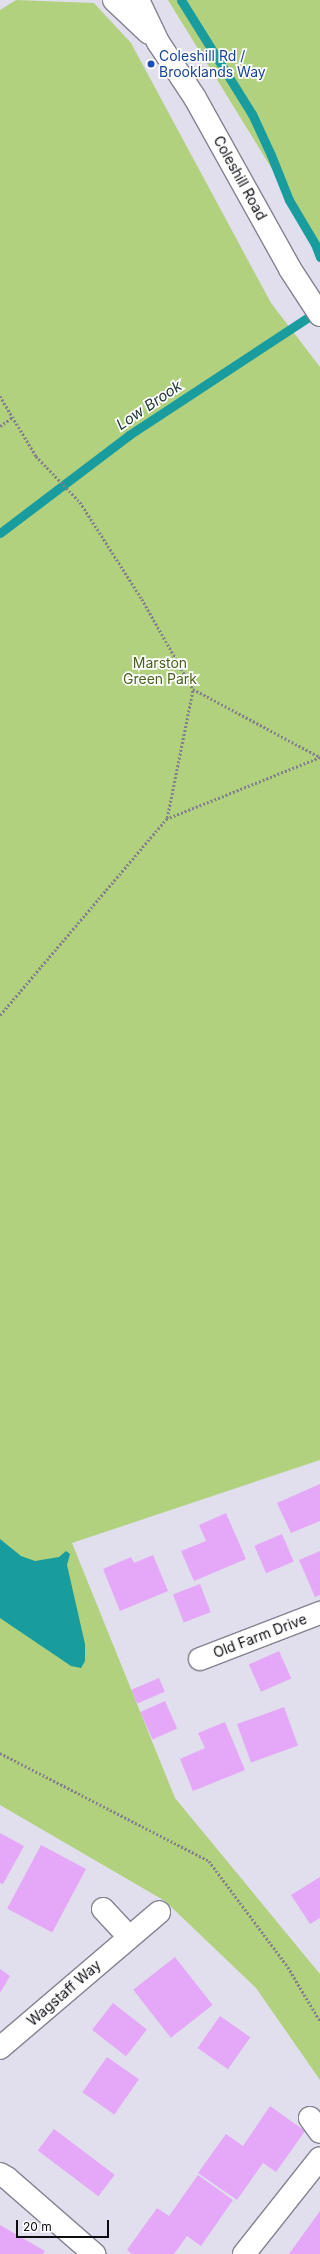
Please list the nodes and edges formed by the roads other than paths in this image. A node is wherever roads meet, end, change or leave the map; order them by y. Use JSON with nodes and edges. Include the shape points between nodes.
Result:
{"nodes":[{"id":1,"x":114,"y":0,"type":"edge"},
{"id":2,"x":138,"y":0,"type":"edge"},
{"id":3,"x":158,"y":42,"type":"junction"},
{"id":4,"x":320,"y":315,"type":"edge"},
{"id":5,"x":320,"y":1613,"type":"edge"},
{"id":6,"x":200,"y":1659,"type":"dead end"},
{"id":7,"x":103,"y":1909,"type":"dead end"},
{"id":8,"x":159,"y":1912,"type":"dead end"},
{"id":9,"x":129,"y":1937,"type":"junction"},
{"id":10,"x":0,"y":2048,"type":"edge"},
{"id":11,"x":320,"y":2158,"type":"edge"},
{"id":12,"x":0,"y":2174,"type":"edge"},
{"id":13,"x":94,"y":2254,"type":"edge"},
{"id":14,"x":244,"y":2254,"type":"edge"}],
"edges":[{"from":1,"to":3,"type":"street","name":"Coleshill Road"},
{"from":2,"to":3,"type":"street","name":"Coleshill Road"},
{"from":3,"to":4,"type":"street","name":"Coleshill Road","via":[[195,98],[290,269]]},
{"from":5,"to":6,"type":"street","name":"Old Farm Drive"},
{"from":7,"to":9,"type":"street"},
{"from":8,"to":9,"type":"street","name":"Wagstaff Way"},
{"from":9,"to":10,"type":"street","name":"Wagstaff Way"},
{"from":11,"to":14,"type":"street"},
{"from":12,"to":13,"type":"street"}]}
